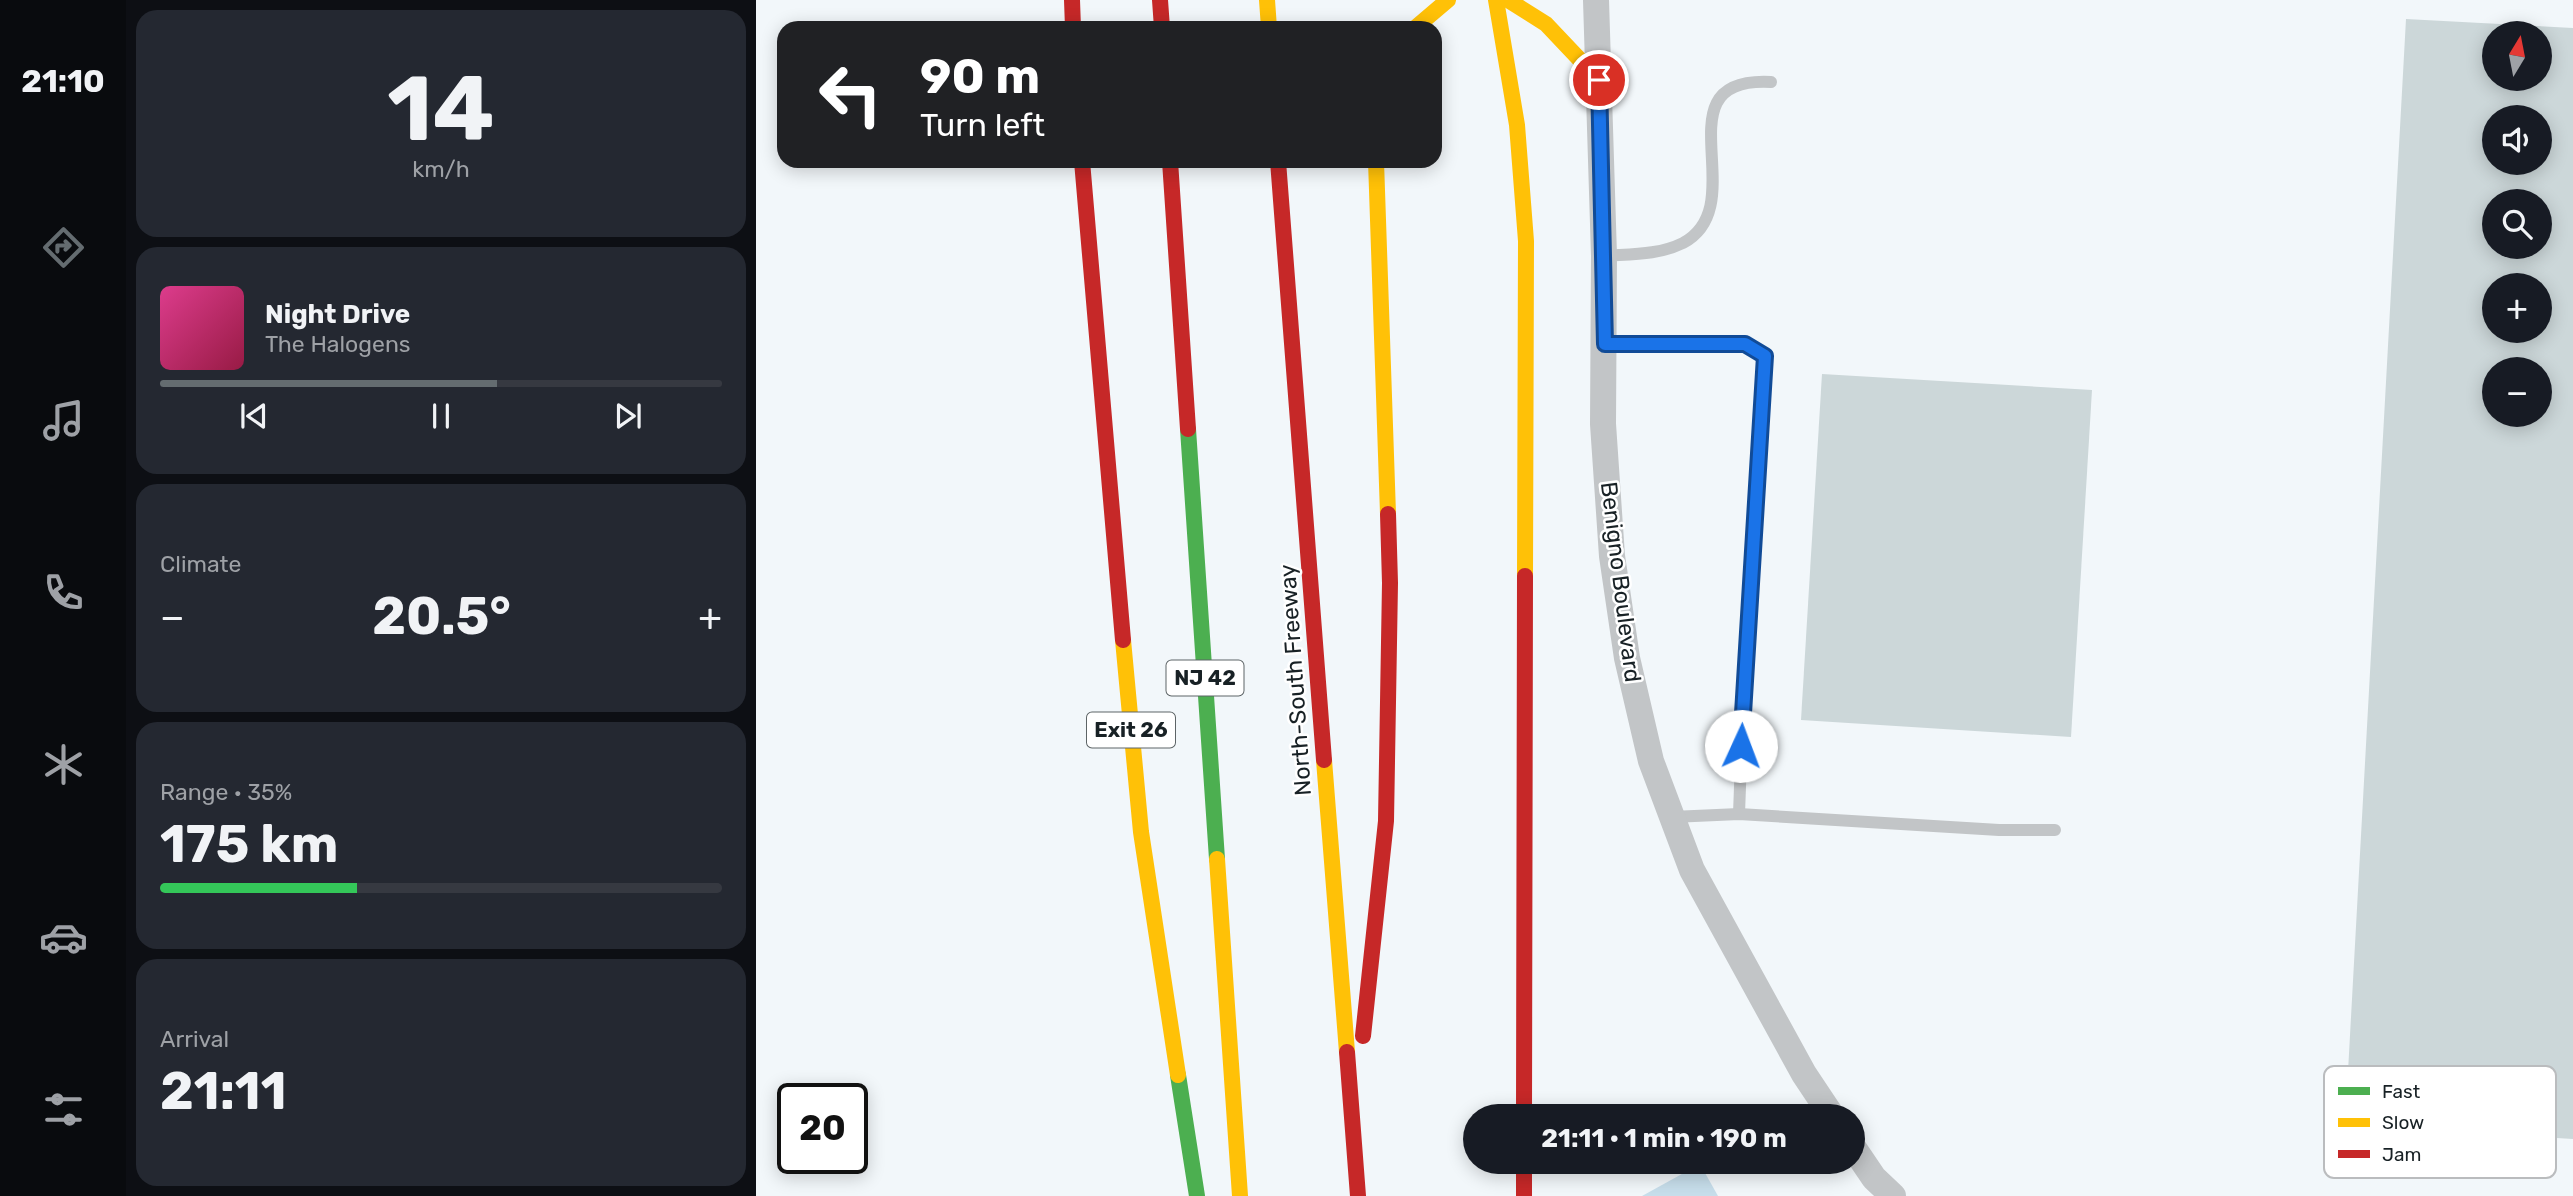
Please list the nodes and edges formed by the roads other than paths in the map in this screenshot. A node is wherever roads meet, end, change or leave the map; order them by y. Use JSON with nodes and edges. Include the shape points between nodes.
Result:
{"nodes":[{"id":1,"x":1072,"y":0,"type":"edge"},
{"id":2,"x":1160,"y":0,"type":"edge"},
{"id":3,"x":1267,"y":0,"type":"edge"},
{"id":4,"x":1448,"y":0,"type":"edge"},
{"id":5,"x":1496,"y":0,"type":"edge"},
{"id":6,"x":1508,"y":0,"type":"edge"},
{"id":7,"x":1596,"y":0,"type":"edge"},
{"id":8,"x":1073,"y":21,"type":"edge"},
{"id":9,"x":1161,"y":21,"type":"edge"},
{"id":10,"x":1268,"y":21,"type":"edge"},
{"id":11,"x":1423,"y":21,"type":"edge"},
{"id":12,"x":1599,"y":80,"type":"junction"},
{"id":13,"x":1771,"y":82,"type":"dead end"},
{"id":14,"x":1083,"y":168,"type":"edge"},
{"id":15,"x":1170,"y":168,"type":"edge"},
{"id":16,"x":1279,"y":168,"type":"edge"},
{"id":17,"x":1376,"y":168,"type":"edge"},
{"id":18,"x":1604,"y":256,"type":"junction"},
{"id":19,"x":1605,"y":344,"type":"junction"},
{"id":20,"x":1739,"y":814,"type":"junction"},
{"id":21,"x":1672,"y":817,"type":"junction"},
{"id":22,"x":2055,"y":830,"type":"dead end"},
{"id":23,"x":1524,"y":1104,"type":"edge"},
{"id":24,"x":1824,"y":1104,"type":"edge"},
{"id":25,"x":1353,"y":1132,"type":"junction"},
{"id":26,"x":1865,"y":1165,"type":"edge"},
{"id":27,"x":1524,"y":1174,"type":"edge"},
{"id":28,"x":1197,"y":1196,"type":"edge"},
{"id":29,"x":1240,"y":1196,"type":"edge"},
{"id":30,"x":1358,"y":1196,"type":"edge"},
{"id":31,"x":1524,"y":1196,"type":"edge"},
{"id":32,"x":1893,"y":1196,"type":"edge"}],
"edges":[{"from":1,"to":8,"type":"highway"},
{"from":2,"to":9,"type":"highway"},
{"from":3,"to":10,"type":"highway"},
{"from":4,"to":11,"type":"highway"},
{"from":5,"to":23,"type":"highway","via":[[1517,125],[1527,277]]},
{"from":6,"to":12,"type":"highway","via":[[1548,24]]},
{"from":7,"to":12,"type":"street","name":"Benigno Boulevard"},
{"from":12,"to":18,"type":"street","name":"Benigno Boulevard"},
{"from":13,"to":18,"type":"lane","via":[[1741,83],[1716,101],[1711,205],[1695,233],[1663,250]]},
{"from":14,"to":28,"type":"highway","number":"Exit 26","via":[[1141,832]]},
{"from":15,"to":29,"type":"highway","number":"NJ 42"},
{"from":16,"to":25,"type":"highway","name":"North-South Freeway"},
{"from":17,"to":25,"type":"highway","via":[[1390,583],[1386,808]]},
{"from":18,"to":19,"type":"street","name":"Benigno Boulevard"},
{"from":19,"to":20,"type":"lane","via":[[1745,344],[1765,356]]},
{"from":19,"to":21,"type":"street","name":"Benigno Boulevard","via":[[1604,424],[1612,556],[1627,658],[1651,761]]},
{"from":20,"to":21,"type":"lane"},
{"from":20,"to":22,"type":"lane"},
{"from":21,"to":24,"type":"street","name":"Benigno Boulevard","via":[[1692,870]]},
{"from":25,"to":30,"type":"highway","name":"North-South Freeway"},
{"from":26,"to":32,"type":"street"},
{"from":27,"to":31,"type":"highway"}]}
